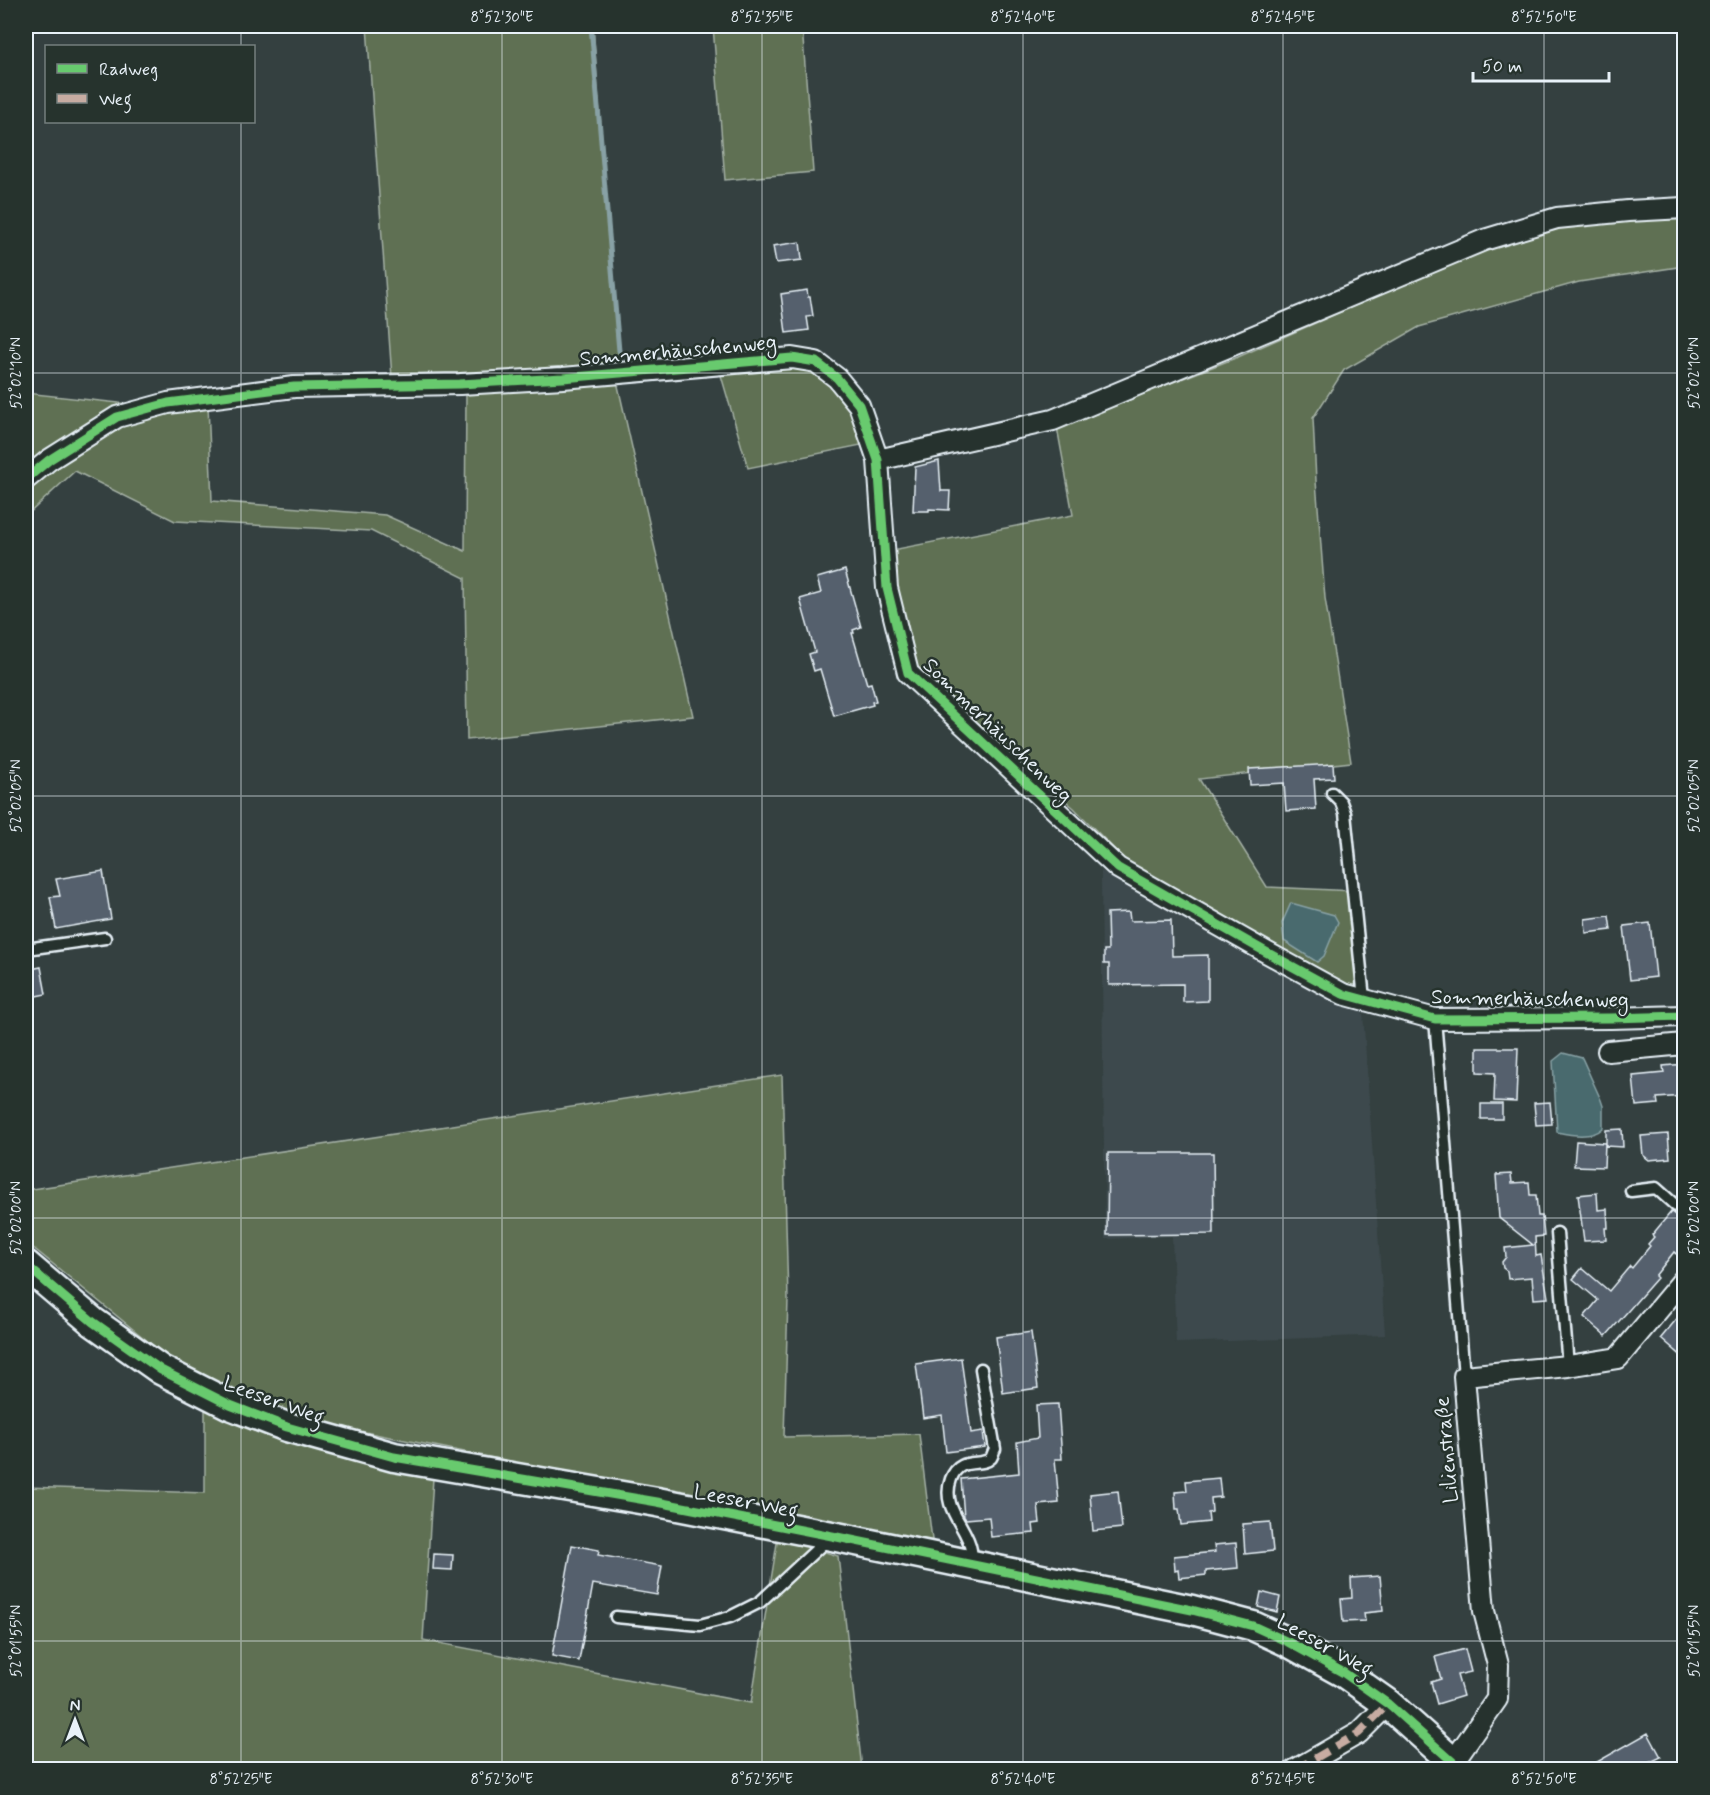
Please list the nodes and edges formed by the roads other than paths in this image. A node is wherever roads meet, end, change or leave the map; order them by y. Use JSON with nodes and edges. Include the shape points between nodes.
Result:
{"nodes":[{"id":1,"x":1684,"y":208,"type":"edge"},
{"id":2,"x":878,"y":460,"type":"junction"},
{"id":3,"x":26,"y":479,"type":"edge"},
{"id":4,"x":1332,"y":793,"type":"dead end"},
{"id":5,"x":105,"y":938,"type":"dead end"},
{"id":6,"x":26,"y":949,"type":"edge"},
{"id":7,"x":1364,"y":999,"type":"junction"},
{"id":8,"x":1684,"y":1016,"type":"edge"},
{"id":9,"x":1435,"y":1019,"type":"junction"},
{"id":10,"x":1684,"y":1044,"type":"edge"},
{"id":11,"x":1608,"y":1051,"type":"dead end"},
{"id":12,"x":1631,"y":1191,"type":"dead end"},
{"id":13,"x":1684,"y":1213,"type":"edge"},
{"id":14,"x":1557,"y":1233,"type":"dead end"},
{"id":15,"x":26,"y":1265,"type":"edge"},
{"id":16,"x":1684,"y":1279,"type":"edge"},
{"id":17,"x":1568,"y":1366,"type":"junction"},
{"id":18,"x":981,"y":1370,"type":"dead end"},
{"id":19,"x":1464,"y":1376,"type":"junction"},
{"id":20,"x":832,"y":1536,"type":"junction"},
{"id":21,"x":970,"y":1565,"type":"junction"},
{"id":22,"x":616,"y":1617,"type":"dead end"},
{"id":23,"x":1388,"y":1704,"type":"junction"},
{"id":24,"x":1456,"y":1766,"type":"edge"},
{"id":25,"x":1295,"y":1770,"type":"edge"}],
"edges":[{"from":1,"to":2,"type":"street","via":[[1557,219],[1484,240],[1053,420]]},
{"from":2,"to":3,"type":"street","name":"Sommerhäuschenweg","via":[[859,405],[837,378],[816,362],[792,358],[552,379],[294,387],[168,404],[117,417]]},
{"from":2,"to":7,"type":"street","name":"Sommerhäuschenweg","via":[[887,588],[908,673],[1118,868],[1343,994]]},
{"from":4,"to":7,"type":"lane","via":[[1346,813]]},
{"from":5,"to":6,"type":"lane"},
{"from":7,"to":9,"type":"street","name":"Sommerhäuschenweg"},
{"from":8,"to":9,"type":"street","name":"Sommerhäuschenweg"},
{"from":9,"to":19,"type":"lane"},
{"from":10,"to":11,"type":"street"},
{"from":12,"to":13,"type":"lane","via":[[1656,1188]]},
{"from":14,"to":17,"type":"lane"},
{"from":15,"to":20,"type":"street","name":"Leeser Weg","via":[[93,1322],[161,1370],[230,1405],[287,1427],[394,1457]]},
{"from":16,"to":17,"type":"street","name":"Lilienstraße","via":[[1618,1358]]},
{"from":17,"to":19,"type":"street","name":"Lilienstraße"},
{"from":18,"to":21,"type":"lane","via":[[995,1449],[984,1462],[969,1462],[958,1469],[949,1489],[956,1519],[969,1543]]},
{"from":19,"to":24,"type":"street","name":"Lilienstraße","via":[[1484,1611],[1498,1665],[1497,1699]]},
{"from":20,"to":21,"type":"street","name":"Leeser Weg"},
{"from":20,"to":22,"type":"lane","via":[[760,1602],[730,1617],[700,1625]]},
{"from":21,"to":23,"type":"street","name":"Leeser Weg","via":[[1253,1626],[1344,1673]]},
{"from":23,"to":24,"type":"street","name":"Leeser Weg"},
{"from":23,"to":25,"type":"street","via":[[1359,1733]]}]}
